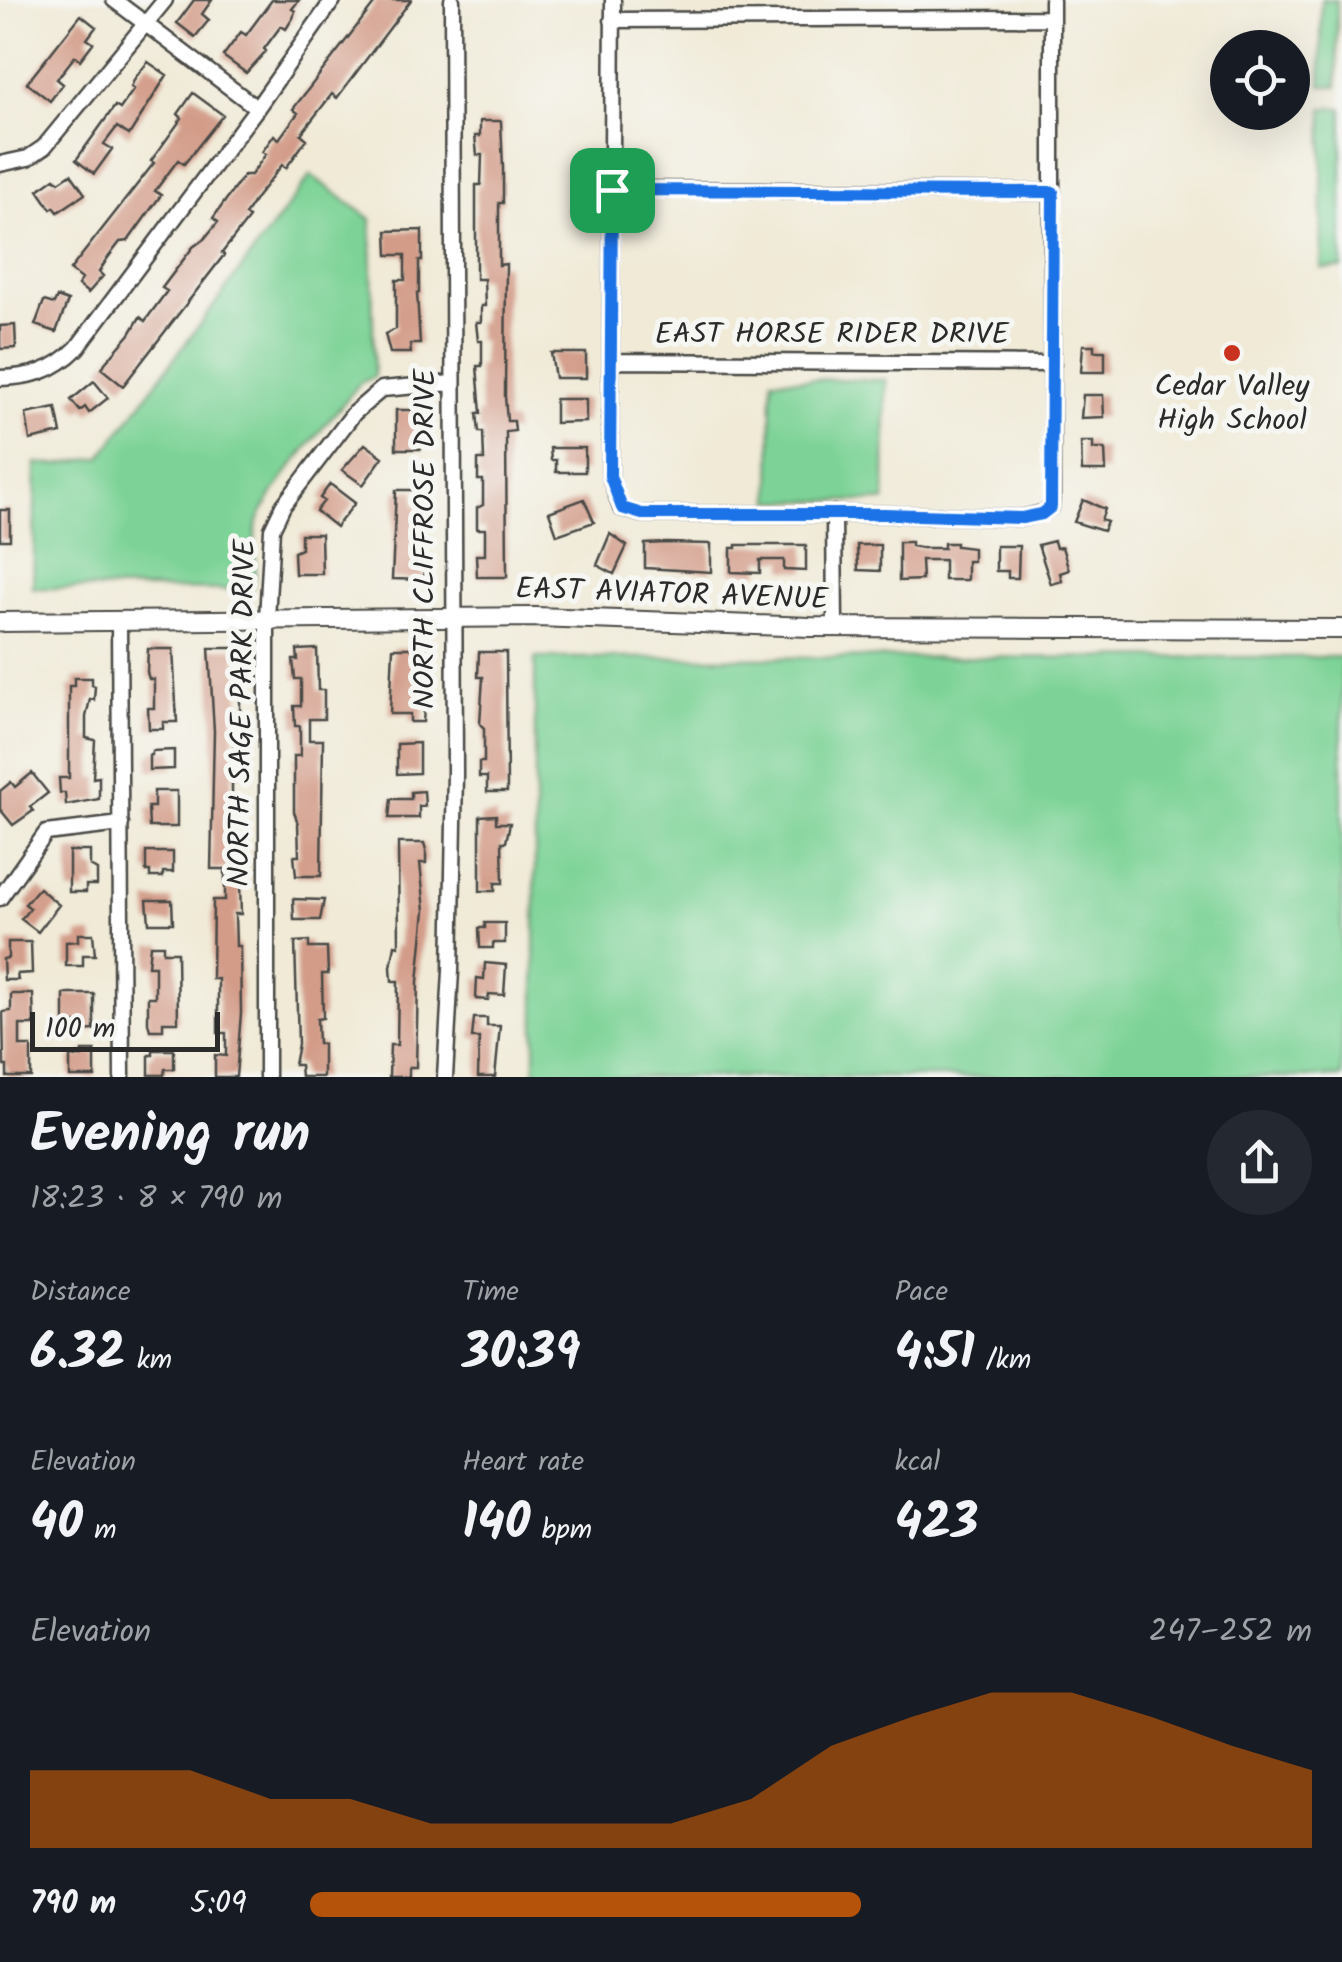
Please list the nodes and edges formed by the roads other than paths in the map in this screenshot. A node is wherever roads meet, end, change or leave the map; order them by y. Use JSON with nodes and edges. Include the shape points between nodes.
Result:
{"nodes":[{"id":1,"x":114,"y":0,"type":"edge"},
{"id":2,"x":165,"y":0,"type":"edge"},
{"id":3,"x":333,"y":0,"type":"edge"},
{"id":4,"x":452,"y":0,"type":"edge"},
{"id":5,"x":614,"y":0,"type":"edge"},
{"id":6,"x":1052,"y":0,"type":"edge"},
{"id":7,"x":1052,"y":18,"type":"junction"},
{"id":8,"x":612,"y":20,"type":"junction"},
{"id":9,"x":146,"y":25,"type":"junction"},
{"id":10,"x":257,"y":108,"type":"junction"},
{"id":11,"x":0,"y":164,"type":"edge"},
{"id":12,"x":612,"y":190,"type":"junction"},
{"id":13,"x":1053,"y":192,"type":"junction"},
{"id":14,"x":612,"y":361,"type":"junction"},
{"id":15,"x":1053,"y":364,"type":"junction"},
{"id":16,"x":0,"y":378,"type":"edge"},
{"id":17,"x":452,"y":383,"type":"junction"},
{"id":18,"x":834,"y":514,"type":"junction"},
{"id":19,"x":456,"y":618,"type":"junction"},
{"id":20,"x":267,"y":620,"type":"junction"},
{"id":21,"x":120,"y":621,"type":"junction"},
{"id":22,"x":0,"y":622,"type":"edge"},
{"id":23,"x":835,"y":627,"type":"junction"},
{"id":24,"x":1342,"y":629,"type":"edge"},
{"id":25,"x":121,"y":824,"type":"junction"},
{"id":26,"x":0,"y":898,"type":"edge"},
{"id":27,"x":122,"y":1077,"type":"edge"},
{"id":28,"x":267,"y":1077,"type":"edge"},
{"id":29,"x":445,"y":1077,"type":"edge"}],
"edges":[{"from":1,"to":9,"type":"street"},
{"from":2,"to":9,"type":"street"},
{"from":3,"to":10,"type":"street"},
{"from":4,"to":17,"type":"street","name":"NORTH CLIFFROSE DRIVE"},
{"from":5,"to":8,"type":"street"},
{"from":6,"to":7,"type":"street"},
{"from":7,"to":8,"type":"street"},
{"from":7,"to":13,"type":"street"},
{"from":8,"to":12,"type":"street"},
{"from":9,"to":10,"type":"street"},
{"from":9,"to":11,"type":"street","via":[[44,147]]},
{"from":10,"to":16,"type":"street","via":[[77,348],[58,365],[24,378]]},
{"from":12,"to":13,"type":"street"},
{"from":12,"to":14,"type":"street"},
{"from":13,"to":15,"type":"street"},
{"from":14,"to":15,"type":"street","name":"EAST HORSE RIDER DRIVE"},
{"from":14,"to":18,"type":"street","via":[[610,476],[622,508],[642,514]]},
{"from":15,"to":18,"type":"street","via":[[1051,507],[1031,518]]},
{"from":17,"to":19,"type":"street","name":"NORTH CLIFFROSE DRIVE"},
{"from":17,"to":20,"type":"street","name":"NORTH SAGE PARK DRIVE","via":[[382,389],[354,412],[272,529]]},
{"from":18,"to":23,"type":"street"},
{"from":19,"to":20,"type":"street","name":"EAST AVIATOR AVENUE"},
{"from":19,"to":23,"type":"street","name":"EAST AVIATOR AVENUE"},
{"from":19,"to":29,"type":"street","name":"NORTH CLIFFROSE DRIVE"},
{"from":20,"to":21,"type":"street","name":"EAST AVIATOR AVENUE"},
{"from":20,"to":28,"type":"street","name":"NORTH SAGE PARK DRIVE"},
{"from":21,"to":22,"type":"street","name":"EAST AVIATOR AVENUE"},
{"from":21,"to":25,"type":"street"},
{"from":23,"to":24,"type":"street","name":"EAST AVIATOR AVENUE"},
{"from":25,"to":26,"type":"street","via":[[46,833]]},
{"from":25,"to":27,"type":"street"}]}
